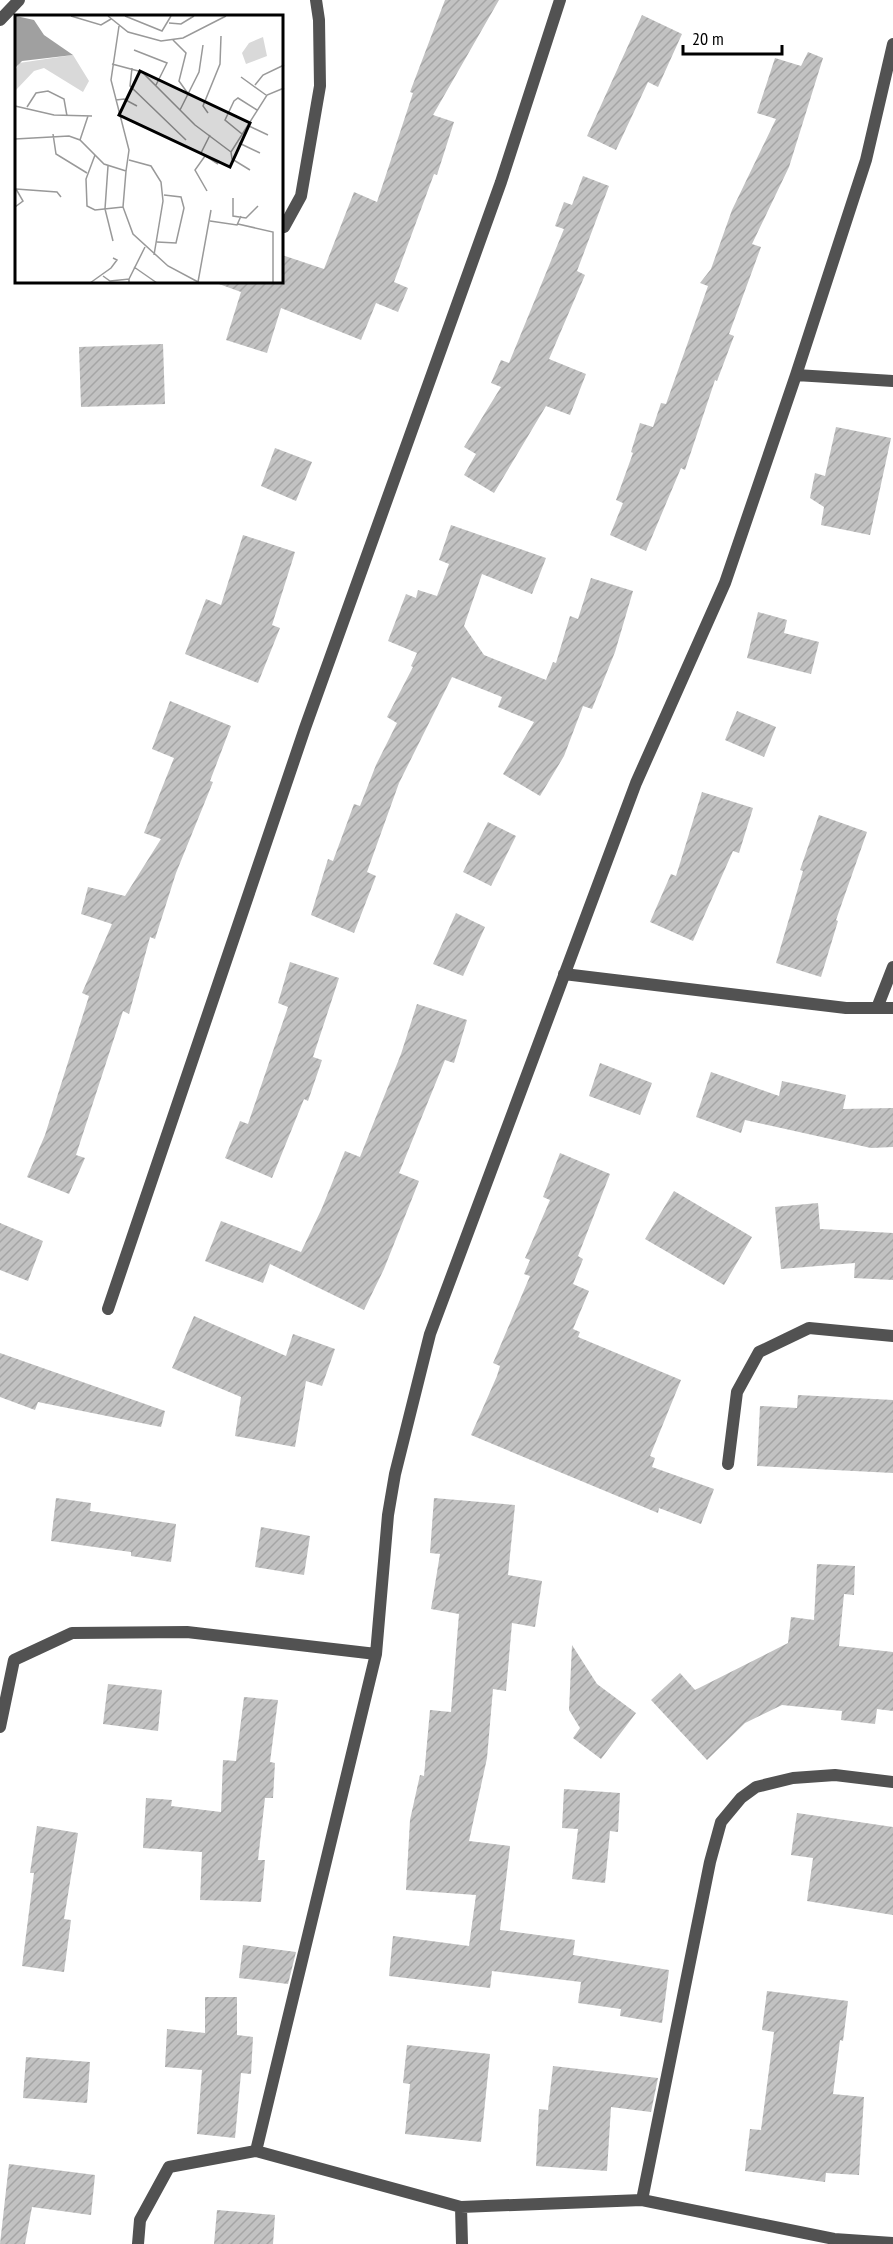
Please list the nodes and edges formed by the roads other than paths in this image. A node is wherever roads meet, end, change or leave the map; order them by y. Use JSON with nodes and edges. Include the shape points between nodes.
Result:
{"nodes":[{"id":1,"x":19,"y":0,"type":"edge"},
{"id":2,"x":316,"y":0,"type":"edge"},
{"id":3,"x":560,"y":0,"type":"edge"},
{"id":4,"x":0,"y":20,"type":"edge"},
{"id":5,"x":893,"y":44,"type":"edge"},
{"id":6,"x":284,"y":227,"type":"dead end"},
{"id":7,"x":796,"y":375,"type":"junction"},
{"id":8,"x":893,"y":381,"type":"edge"},
{"id":9,"x":893,"y":967,"type":"edge"},
{"id":10,"x":564,"y":974,"type":"junction"},
{"id":11,"x":877,"y":1008,"type":"junction"},
{"id":12,"x":893,"y":1008,"type":"edge"},
{"id":13,"x":108,"y":1308,"type":"dead end"},
{"id":14,"x":893,"y":1336,"type":"edge"},
{"id":15,"x":728,"y":1464,"type":"dead end"},
{"id":16,"x":376,"y":1654,"type":"junction"},
{"id":17,"x":0,"y":1727,"type":"edge"},
{"id":18,"x":893,"y":1782,"type":"edge"},
{"id":19,"x":256,"y":2151,"type":"junction"},
{"id":20,"x":642,"y":2200,"type":"junction"},
{"id":21,"x":461,"y":2207,"type":"junction"},
{"id":22,"x":834,"y":2242,"type":"edge"},
{"id":23,"x":893,"y":2243,"type":"edge"},
{"id":24,"x":138,"y":2244,"type":"edge"},
{"id":25,"x":462,"y":2244,"type":"edge"}],
"edges":[{"from":1,"to":4,"type":"street"},
{"from":2,"to":6,"type":"street","via":[[321,86],[301,196]]},
{"from":3,"to":13,"type":"street","via":[[501,182],[304,728]]},
{"from":5,"to":7,"type":"street","via":[[866,160]]},
{"from":7,"to":8,"type":"street"},
{"from":7,"to":10,"type":"street","via":[[725,583],[636,783]]},
{"from":9,"to":11,"type":"street"},
{"from":10,"to":11,"type":"street","via":[[846,1008]]},
{"from":10,"to":16,"type":"street","via":[[430,1334],[388,1515]]},
{"from":11,"to":12,"type":"street"},
{"from":14,"to":15,"type":"street","via":[[809,1328],[759,1352],[737,1392]]},
{"from":16,"to":17,"type":"street","via":[[187,1632],[72,1633],[14,1660]]},
{"from":16,"to":19,"type":"street"},
{"from":18,"to":20,"type":"street","via":[[835,1775],[756,1786],[721,1822]]},
{"from":19,"to":21,"type":"street"},
{"from":19,"to":24,"type":"street","via":[[169,2167],[140,2220]]},
{"from":20,"to":21,"type":"street"},
{"from":20,"to":22,"type":"street"},
{"from":21,"to":25,"type":"street"},
{"from":22,"to":23,"type":"street"}]}
